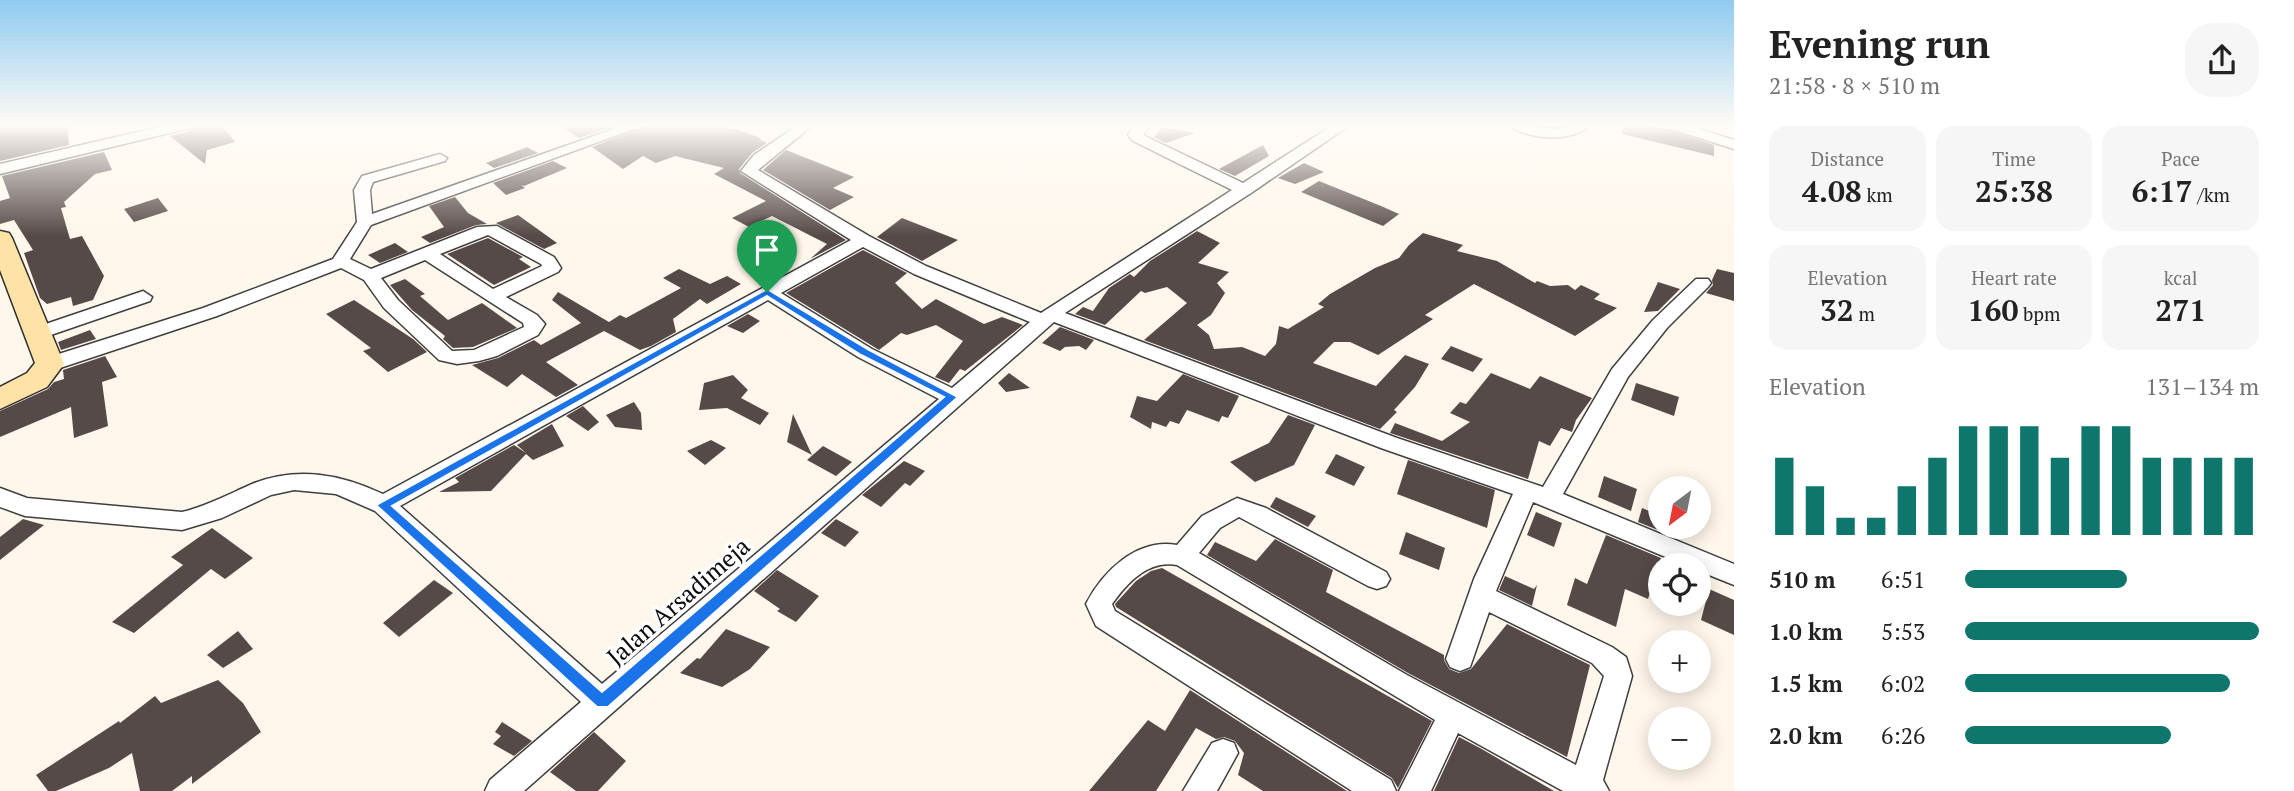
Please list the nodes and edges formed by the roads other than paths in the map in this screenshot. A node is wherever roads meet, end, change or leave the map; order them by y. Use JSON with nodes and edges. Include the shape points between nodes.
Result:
{"nodes":[{"id":1,"x":30,"y":162,"type":"edge"},
{"id":2,"x":426,"y":162,"type":"edge"},
{"id":3,"x":534,"y":162,"type":"edge"},
{"id":4,"x":756,"y":162,"type":"edge"},
{"id":5,"x":1187,"y":162,"type":"edge"},
{"id":6,"x":1287,"y":162,"type":"edge"},
{"id":7,"x":0,"y":169,"type":"edge"},
{"id":8,"x":1245,"y":190,"type":"junction"},
{"id":9,"x":365,"y":222,"type":"junction"},
{"id":10,"x":0,"y":238,"type":"edge"},
{"id":11,"x":863,"y":240,"type":"junction"},
{"id":12,"x":429,"y":254,"type":"junction"},
{"id":13,"x":339,"y":263,"type":"junction"},
{"id":14,"x":370,"y":276,"type":"junction"},
{"id":15,"x":1702,"y":283,"type":"dead end"},
{"id":16,"x":767,"y":292,"type":"junction"},
{"id":17,"x":143,"y":297,"type":"dead end"},
{"id":18,"x":492,"y":297,"type":"junction"},
{"id":19,"x":1048,"y":317,"type":"junction"},
{"id":20,"x":38,"y":333,"type":"junction"},
{"id":21,"x":50,"y":365,"type":"junction"},
{"id":22,"x":952,"y":397,"type":"junction"},
{"id":23,"x":0,"y":399,"type":"edge"},
{"id":24,"x":1538,"y":494,"type":"junction"},
{"id":25,"x":0,"y":497,"type":"edge"},
{"id":26,"x":383,"y":505,"type":"junction"},
{"id":27,"x":1183,"y":556,"type":"junction"},
{"id":28,"x":1734,"y":575,"type":"edge"},
{"id":29,"x":1377,"y":579,"type":"dead end"},
{"id":30,"x":1481,"y":596,"type":"junction"},
{"id":31,"x":1460,"y":659,"type":"dead end"},
{"id":32,"x":602,"y":702,"type":"junction"},
{"id":33,"x":1452,"y":715,"type":"junction"},
{"id":34,"x":1223,"y":753,"type":"dead end"},
{"id":35,"x":1589,"y":789,"type":"edge"},
{"id":36,"x":501,"y":791,"type":"edge"},
{"id":37,"x":1199,"y":791,"type":"edge"},
{"id":38,"x":1380,"y":791,"type":"edge"},
{"id":39,"x":1415,"y":791,"type":"edge"}],
"edges":[{"from":1,"to":7,"type":"street"},
{"from":2,"to":9,"type":"street","via":[[368,178],[362,190]]},
{"from":3,"to":9,"type":"street"},
{"from":4,"to":11,"type":"street","via":[[748,171]]},
{"from":5,"to":8,"type":"street"},
{"from":6,"to":8,"type":"street","name":"Jalan Arsadimeja"},
{"from":8,"to":19,"type":"street","name":"Jalan Arsadimeja"},
{"from":9,"to":13,"type":"street"},
{"from":10,"to":20,"type":"street"},
{"from":11,"to":16,"type":"street"},
{"from":11,"to":19,"type":"street","via":[[920,271]]},
{"from":12,"to":14,"type":"street"},
{"from":12,"to":18,"type":"street"},
{"from":12,"to":18,"type":"street","via":[[491,230],[551,264],[552,268]]},
{"from":13,"to":14,"type":"street"},
{"from":13,"to":21,"type":"street"},
{"from":14,"to":18,"type":"street","via":[[391,304],[446,356],[456,359],[481,354],[534,328],[530,319]]},
{"from":15,"to":24,"type":"street","via":[[1619,374]]},
{"from":16,"to":22,"type":"street","via":[[865,353]]},
{"from":16,"to":26,"type":"street"},
{"from":17,"to":20,"type":"street"},
{"from":19,"to":22,"type":"street","name":"Jalan Arsadimeja"},
{"from":19,"to":24,"type":"street"},
{"from":20,"to":21,"type":"street"},
{"from":21,"to":23,"type":"street","via":[[37,380]]},
{"from":22,"to":32,"type":"street","name":"Jalan Arsadimeja"},
{"from":24,"to":28,"type":"street"},
{"from":24,"to":30,"type":"street"},
{"from":25,"to":26,"type":"street","name":"Jalan Arsadimeja","via":[[25,507],[183,521],[207,516],[273,485],[301,481],[352,489]]},
{"from":26,"to":32,"type":"street","name":"Jalan Arsadimeja"},
{"from":27,"to":29,"type":"street","via":[[1211,522],[1237,507]]},
{"from":27,"to":33,"type":"street"},
{"from":27,"to":38,"type":"street","via":[[1158,553],[1129,568],[1100,601],[1102,615]]},
{"from":30,"to":31,"type":"street"},
{"from":30,"to":35,"type":"street","via":[[1616,666],[1618,676]]},
{"from":32,"to":36,"type":"street"},
{"from":33,"to":35,"type":"street"},
{"from":33,"to":39,"type":"street"},
{"from":34,"to":37,"type":"street"}]}
